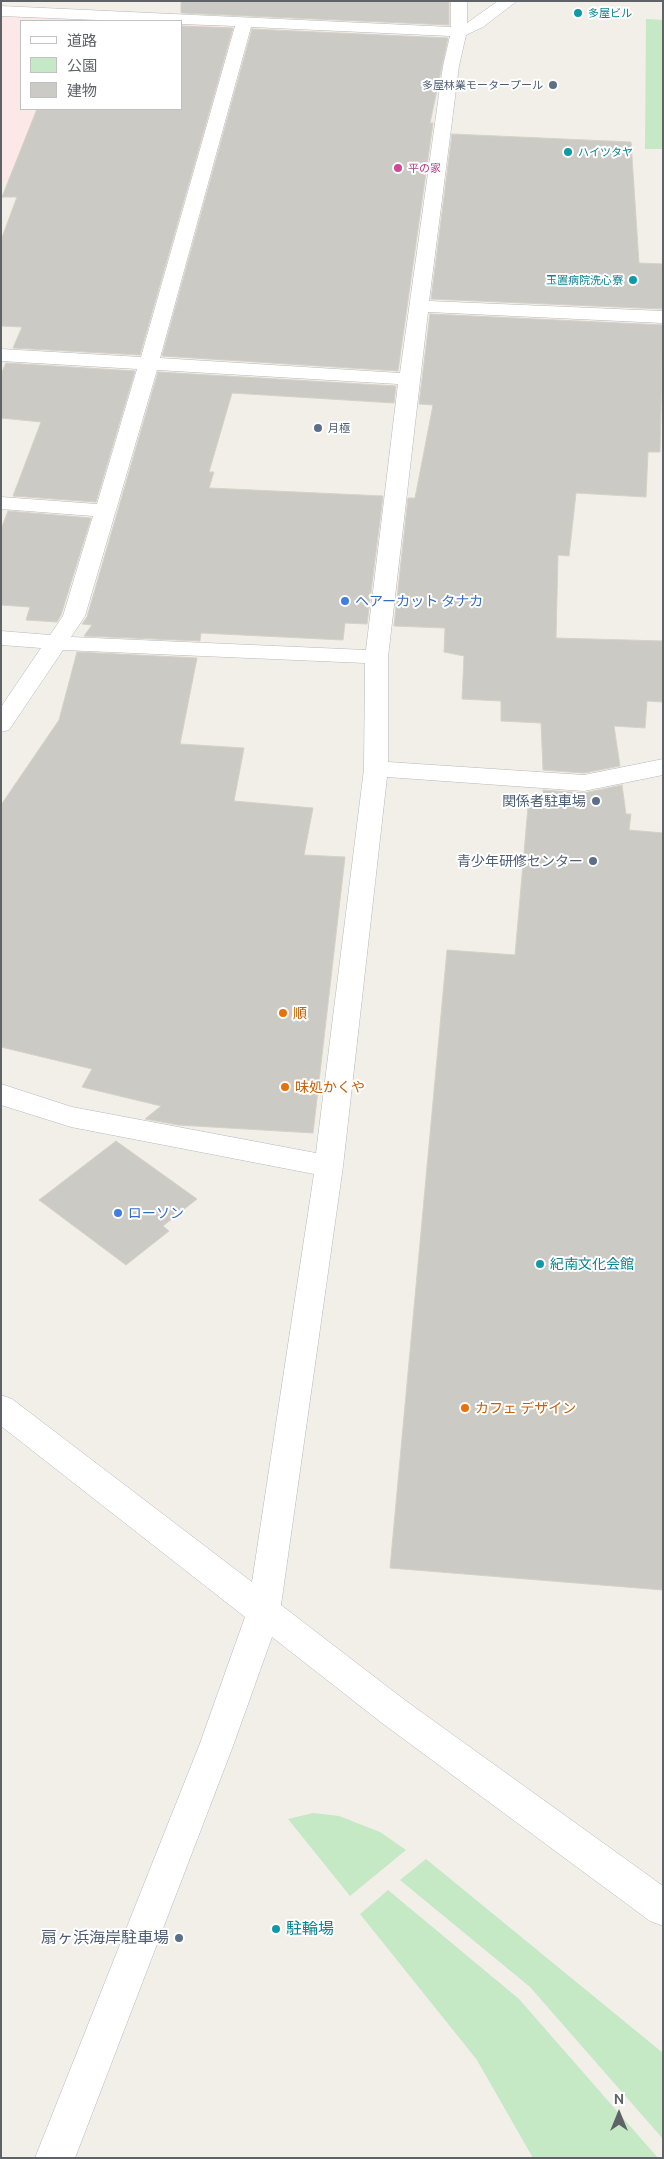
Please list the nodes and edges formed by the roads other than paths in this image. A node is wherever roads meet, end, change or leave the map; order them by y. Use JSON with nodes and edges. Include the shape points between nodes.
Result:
{"nodes":[{"id":1,"x":459,"y":1,"type":"edge"},
{"id":2,"x":508,"y":1,"type":"edge"},
{"id":3,"x":1,"y":11,"type":"edge"},
{"id":4,"x":244,"y":23,"type":"junction"},
{"id":5,"x":459,"y":32,"type":"junction"},
{"id":6,"x":420,"y":306,"type":"junction"},
{"id":7,"x":663,"y":317,"type":"edge"},
{"id":8,"x":1,"y":355,"type":"edge"},
{"id":9,"x":149,"y":363,"type":"junction"},
{"id":10,"x":409,"y":379,"type":"junction"},
{"id":11,"x":1,"y":503,"type":"edge"},
{"id":12,"x":105,"y":511,"type":"junction"},
{"id":13,"x":1,"y":638,"type":"edge"},
{"id":14,"x":58,"y":643,"type":"junction"},
{"id":15,"x":377,"y":657,"type":"junction"},
{"id":16,"x":1,"y":725,"type":"edge"},
{"id":17,"x":663,"y":767,"type":"edge"},
{"id":18,"x":376,"y":768,"type":"junction"},
{"id":19,"x":1,"y":1094,"type":"edge"},
{"id":20,"x":329,"y":1166,"type":"junction"},
{"id":21,"x":1,"y":1408,"type":"edge"},
{"id":22,"x":264,"y":1611,"type":"junction"},
{"id":23,"x":663,"y":1908,"type":"edge"},
{"id":24,"x":55,"y":2158,"type":"edge"}],
"edges":[{"from":1,"to":5,"type":"street"},
{"from":2,"to":5,"type":"street","via":[[477,24]]},
{"from":3,"to":4,"type":"street"},
{"from":4,"to":5,"type":"street"},
{"from":4,"to":9,"type":"street"},
{"from":5,"to":6,"type":"street","via":[[451,66]]},
{"from":6,"to":7,"type":"street"},
{"from":6,"to":10,"type":"street"},
{"from":8,"to":9,"type":"street"},
{"from":9,"to":10,"type":"street"},
{"from":9,"to":12,"type":"street"},
{"from":10,"to":15,"type":"street"},
{"from":11,"to":12,"type":"street"},
{"from":12,"to":14,"type":"street","via":[[74,616]]},
{"from":13,"to":14,"type":"street"},
{"from":14,"to":15,"type":"street"},
{"from":14,"to":16,"type":"street"},
{"from":15,"to":18,"type":"street"},
{"from":17,"to":18,"type":"street","via":[[584,783]]},
{"from":18,"to":20,"type":"street"},
{"from":19,"to":20,"type":"street","via":[[71,1117]]},
{"from":20,"to":22,"type":"street"},
{"from":21,"to":22,"type":"street"},
{"from":22,"to":23,"type":"street","via":[[394,1712]]},
{"from":22,"to":24,"type":"street","via":[[216,1746]]}]}
